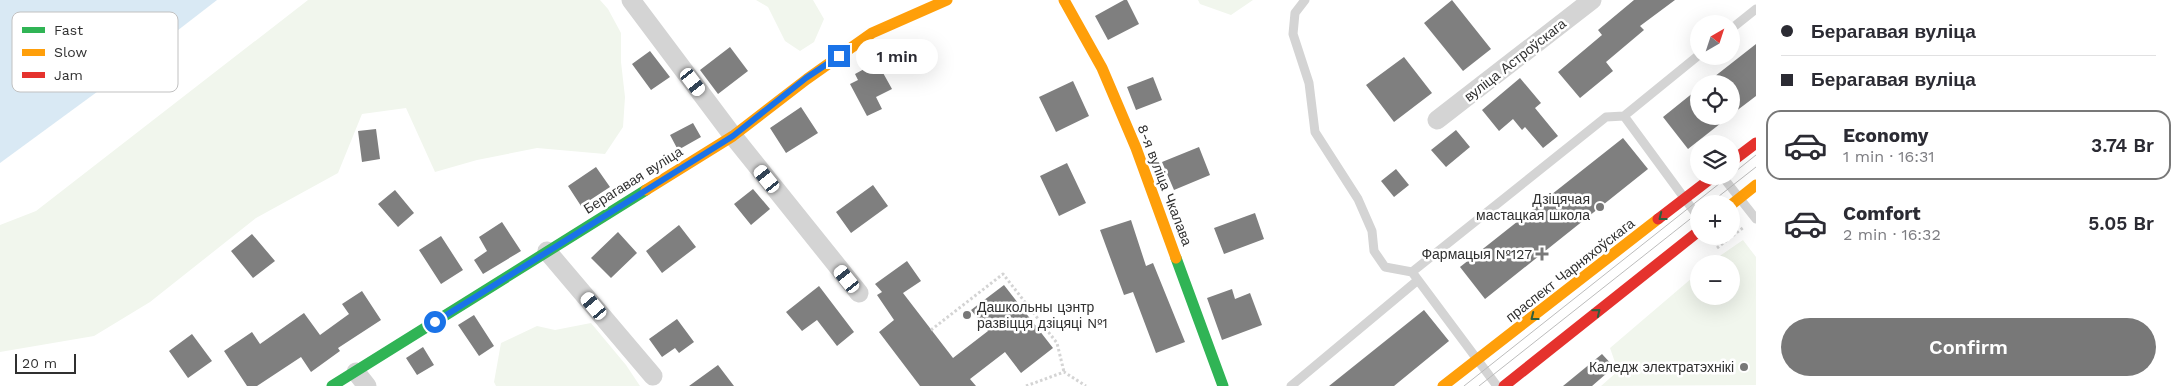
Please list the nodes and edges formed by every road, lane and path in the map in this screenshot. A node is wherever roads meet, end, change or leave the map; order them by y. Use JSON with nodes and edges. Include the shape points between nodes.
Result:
{"nodes":[{"id":1,"x":631,"y":0,"type":"edge"},
{"id":2,"x":947,"y":0,"type":"edge"},
{"id":3,"x":1064,"y":0,"type":"edge"},
{"id":4,"x":1305,"y":0,"type":"edge"},
{"id":5,"x":1592,"y":0,"type":"edge"},
{"id":6,"x":1756,"y":9,"type":"edge"},
{"id":7,"x":1740,"y":22,"type":"edge"},
{"id":8,"x":1690,"y":62,"type":"edge"},
{"id":9,"x":1624,"y":116,"type":"junction"},
{"id":10,"x":1437,"y":120,"type":"dead end"},
{"id":11,"x":733,"y":136,"type":"junction"},
{"id":12,"x":1756,"y":143,"type":"edge"},
{"id":13,"x":1740,"y":155,"type":"edge"},
{"id":14,"x":1703,"y":185,"type":"edge"},
{"id":15,"x":1756,"y":185,"type":"edge"},
{"id":16,"x":1740,"y":198,"type":"edge"},
{"id":17,"x":1684,"y":200,"type":"junction"},
{"id":18,"x":1740,"y":206,"type":"edge"},
{"id":19,"x":1690,"y":207,"type":"edge"},
{"id":20,"x":1756,"y":219,"type":"edge"},
{"id":21,"x":1690,"y":238,"type":"edge"},
{"id":22,"x":547,"y":251,"type":"junction"},
{"id":23,"x":1412,"y":272,"type":"junction"},
{"id":24,"x":1418,"y":280,"type":"junction"},
{"id":25,"x":859,"y":293,"type":"dead end"},
{"id":26,"x":931,"y":330,"type":"dead end"},
{"id":27,"x":1478,"y":361,"type":"junction"},
{"id":28,"x":1064,"y":372,"type":"junction"},
{"id":29,"x":654,"y":376,"type":"dead end"},
{"id":30,"x":361,"y":379,"type":"edge"},
{"id":31,"x":1449,"y":384,"type":"edge"},
{"id":32,"x":332,"y":386,"type":"edge"},
{"id":33,"x":1026,"y":386,"type":"edge"},
{"id":34,"x":1086,"y":386,"type":"edge"},
{"id":35,"x":1223,"y":386,"type":"edge"},
{"id":36,"x":1291,"y":386,"type":"edge"},
{"id":37,"x":1497,"y":386,"type":"edge"},
{"id":38,"x":1504,"y":386,"type":"edge"}],
"edges":[{"from":1,"to":11,"type":"street"},
{"from":2,"to":11,"type":"street","name":"Берагавая вуліца","via":[[872,33],[806,78]]},
{"from":3,"to":35,"type":"street","name":"8-я вуліца Чкалава","via":[[1102,68],[1136,148]]},
{"from":4,"to":23,"type":"lane","via":[[1295,13],[1293,34],[1308,83],[1315,132],[1358,199],[1372,231],[1374,251],[1385,267]]},
{"from":5,"to":10,"type":"street","name":"вуліца Астроўскага"},
{"from":6,"to":7,"type":"lane"},
{"from":8,"to":9,"type":"lane"},
{"from":9,"to":17,"type":"lane"},
{"from":9,"to":23,"type":"lane","via":[[1606,117]]},
{"from":11,"to":22,"type":"street","name":"Берагавая вуліца"},
{"from":11,"to":25,"type":"street"},
{"from":12,"to":13,"type":"street"},
{"from":14,"to":17,"type":"street","name":"праспект Чарняхоўскага"},
{"from":15,"to":16,"type":"street"},
{"from":17,"to":19,"type":"lane"},
{"from":17,"to":27,"type":"street","name":"праспект Чарняхоўскага","one_way":true},
{"from":18,"to":20,"type":"lane"},
{"from":38,"to":21,"type":"street","one_way":true},
{"from":22,"to":29,"type":"street"},
{"from":22,"to":30,"type":"street","name":"Берагавая вуліца"},
{"from":23,"to":24,"type":"lane"},
{"from":24,"to":27,"type":"lane"},
{"from":24,"to":36,"type":"lane"},
{"from":26,"to":28,"type":"path","via":[[1003,274],[1057,343]]},
{"from":27,"to":31,"type":"street","name":"праспект Чарняхоўскага"},
{"from":27,"to":37,"type":"lane"},
{"from":28,"to":33,"type":"path"},
{"from":28,"to":34,"type":"path"},
{"from":30,"to":32,"type":"street","name":"Берагавая вуліца"}]}
